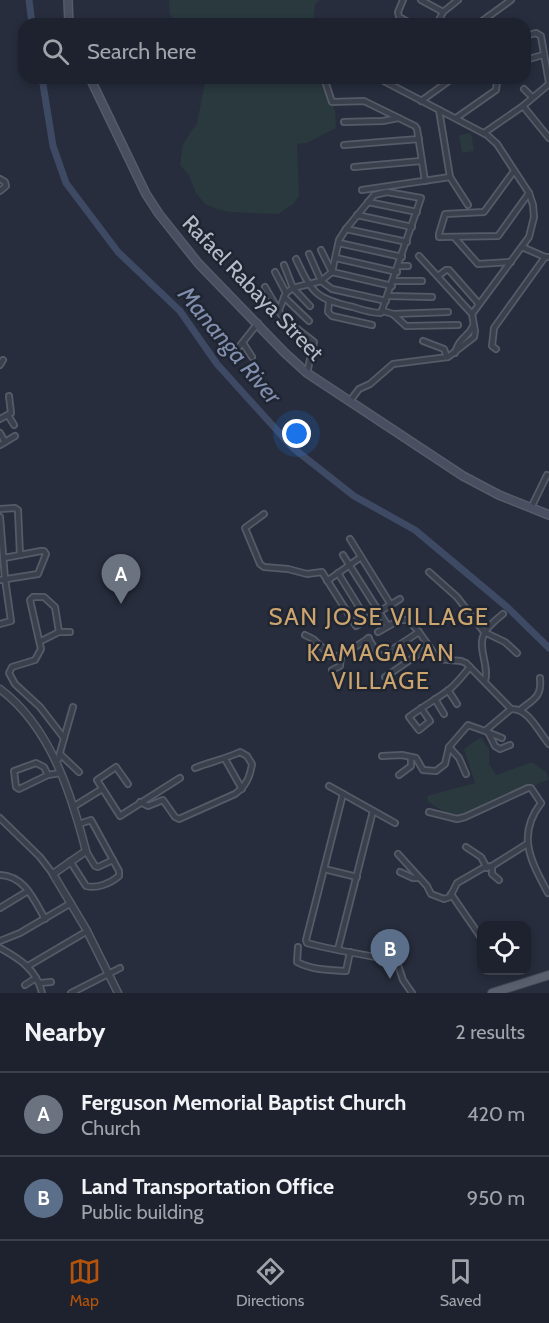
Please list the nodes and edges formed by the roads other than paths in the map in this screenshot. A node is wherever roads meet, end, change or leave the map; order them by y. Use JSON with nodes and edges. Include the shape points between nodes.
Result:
{"nodes":[{"id":1,"x":68,"y":0,"type":"edge"},
{"id":2,"x":403,"y":0,"type":"edge"},
{"id":3,"x":421,"y":0,"type":"edge"},
{"id":4,"x":458,"y":0,"type":"edge"},
{"id":5,"x":511,"y":0,"type":"edge"},
{"id":6,"x":442,"y":12,"type":"junction"},
{"id":7,"x":69,"y":18,"type":"edge"},
{"id":8,"x":401,"y":18,"type":"edge"},
{"id":9,"x":440,"y":18,"type":"edge"},
{"id":10,"x":486,"y":18,"type":"edge"},
{"id":11,"x":531,"y":35,"type":"edge"},
{"id":12,"x":543,"y":55,"type":"junction"},
{"id":13,"x":531,"y":58,"type":"edge"},
{"id":14,"x":549,"y":83,"type":"edge"},
{"id":15,"x":93,"y":84,"type":"edge"},
{"id":16,"x":326,"y":84,"type":"edge"},
{"id":17,"x":395,"y":84,"type":"edge"},
{"id":18,"x":445,"y":84,"type":"edge"},
{"id":19,"x":497,"y":84,"type":"edge"},
{"id":20,"x":524,"y":88,"type":"dead end"},
{"id":21,"x":532,"y":97,"type":"junction"},
{"id":22,"x":421,"y":101,"type":"junction"},
{"id":23,"x":523,"y":106,"type":"junction"},
{"id":24,"x":384,"y":110,"type":"junction"},
{"id":25,"x":439,"y":110,"type":"junction"},
{"id":26,"x":398,"y":118,"type":"junction"},
{"id":27,"x":456,"y":118,"type":"junction"},
{"id":28,"x":383,"y":121,"type":"junction"},
{"id":29,"x":344,"y":122,"type":"dead end"},
{"id":30,"x":484,"y":133,"type":"junction"},
{"id":31,"x":549,"y":138,"type":"edge"},
{"id":32,"x":418,"y":139,"type":"junction"},
{"id":33,"x":344,"y":145,"type":"dead end"},
{"id":34,"x":421,"y":161,"type":"junction"},
{"id":35,"x":354,"y":167,"type":"dead end"},
{"id":36,"x":514,"y":171,"type":"junction"},
{"id":37,"x":450,"y":177,"type":"junction"},
{"id":38,"x":0,"y":179,"type":"edge"},
{"id":39,"x":425,"y":181,"type":"junction"},
{"id":40,"x":362,"y":190,"type":"dead end"},
{"id":41,"x":0,"y":191,"type":"edge"},
{"id":42,"x":529,"y":193,"type":"junction"},
{"id":43,"x":368,"y":202,"type":"junction"},
{"id":44,"x":468,"y":205,"type":"junction"},
{"id":45,"x":417,"y":212,"type":"junction"},
{"id":46,"x":465,"y":212,"type":"junction"},
{"id":47,"x":475,"y":213,"type":"junction"},
{"id":48,"x":357,"y":215,"type":"junction"},
{"id":49,"x":412,"y":227,"type":"junction"},
{"id":50,"x":346,"y":229,"type":"junction"},
{"id":51,"x":455,"y":238,"type":"junction"},
{"id":52,"x":407,"y":242,"type":"junction"},
{"id":53,"x":339,"y":243,"type":"junction"},
{"id":54,"x":522,"y":247,"type":"junction"},
{"id":55,"x":321,"y":250,"type":"dead end"},
{"id":56,"x":309,"y":254,"type":"dead end"},
{"id":57,"x":419,"y":256,"type":"dead end"},
{"id":58,"x":402,"y":257,"type":"junction"},
{"id":59,"x":547,"y":257,"type":"edge"},
{"id":60,"x":336,"y":258,"type":"junction"},
{"id":61,"x":296,"y":259,"type":"dead end"},
{"id":62,"x":511,"y":262,"type":"junction"},
{"id":63,"x":284,"y":266,"type":"dead end"},
{"id":64,"x":408,"y":266,"type":"dead end"},
{"id":65,"x":398,"y":269,"type":"junction"},
{"id":66,"x":275,"y":272,"type":"dead end"},
{"id":67,"x":332,"y":272,"type":"junction"},
{"id":68,"x":438,"y":276,"type":"junction"},
{"id":69,"x":321,"y":281,"type":"junction"},
{"id":70,"x":422,"y":281,"type":"dead end"},
{"id":71,"x":308,"y":284,"type":"junction"},
{"id":72,"x":393,"y":284,"type":"junction"},
{"id":73,"x":265,"y":287,"type":"dead end"},
{"id":74,"x":293,"y":288,"type":"junction"},
{"id":75,"x":285,"y":295,"type":"junction"},
{"id":76,"x":432,"y":297,"type":"dead end"},
{"id":77,"x":387,"y":299,"type":"junction"},
{"id":78,"x":330,"y":302,"type":"junction"},
{"id":79,"x":479,"y":304,"type":"junction"},
{"id":80,"x":310,"y":306,"type":"dead end"},
{"id":81,"x":279,"y":310,"type":"junction"},
{"id":82,"x":383,"y":311,"type":"junction"},
{"id":83,"x":448,"y":312,"type":"dead end"},
{"id":84,"x":393,"y":314,"type":"junction"},
{"id":85,"x":472,"y":314,"type":"junction"},
{"id":86,"x":309,"y":321,"type":"dead end"},
{"id":87,"x":258,"y":323,"type":"junction"},
{"id":88,"x":474,"y":324,"type":"junction"},
{"id":89,"x":372,"y":325,"type":"dead end"},
{"id":90,"x":458,"y":325,"type":"dead end"},
{"id":91,"x":462,"y":338,"type":"junction"},
{"id":92,"x":423,"y":341,"type":"dead end"},
{"id":93,"x":467,"y":344,"type":"junction"},
{"id":94,"x":495,"y":349,"type":"dead end"},
{"id":95,"x":455,"y":353,"type":"junction"},
{"id":96,"x":252,"y":357,"type":"dead end"},
{"id":97,"x":447,"y":357,"type":"junction"},
{"id":98,"x":307,"y":373,"type":"junction"},
{"id":99,"x":9,"y":396,"type":"dead end"},
{"id":100,"x":350,"y":401,"type":"junction"},
{"id":101,"x":8,"y":415,"type":"junction"},
{"id":102,"x":0,"y":419,"type":"edge"},
{"id":103,"x":14,"y":425,"type":"dead end"},
{"id":104,"x":0,"y":433,"type":"edge"},
{"id":105,"x":15,"y":436,"type":"dead end"},
{"id":106,"x":2,"y":443,"type":"edge"},
{"id":107,"x":548,"y":475,"type":"dead end"},
{"id":108,"x":531,"y":508,"type":"junction"},
{"id":109,"x":0,"y":509,"type":"edge"},
{"id":110,"x":264,"y":514,"type":"dead end"},
{"id":111,"x":549,"y":515,"type":"edge"},
{"id":112,"x":0,"y":517,"type":"edge"},
{"id":113,"x":350,"y":539,"type":"dead end"},
{"id":114,"x":20,"y":555,"type":"junction"},
{"id":115,"x":343,"y":555,"type":"dead end"},
{"id":116,"x":361,"y":557,"type":"junction"},
{"id":117,"x":4,"y":558,"type":"junction"},
{"id":118,"x":349,"y":565,"type":"junction"},
{"id":119,"x":429,"y":572,"type":"dead end"},
{"id":120,"x":338,"y":573,"type":"junction"},
{"id":121,"x":2,"y":579,"type":"edge"},
{"id":122,"x":327,"y":581,"type":"junction"},
{"id":123,"x":399,"y":599,"type":"dead end"},
{"id":124,"x":392,"y":605,"type":"junction"},
{"id":125,"x":379,"y":612,"type":"junction"},
{"id":126,"x":503,"y":614,"type":"dead end"},
{"id":127,"x":367,"y":620,"type":"junction"},
{"id":128,"x":0,"y":624,"type":"edge"},
{"id":129,"x":388,"y":626,"type":"junction"},
{"id":130,"x":59,"y":632,"type":"junction"},
{"id":131,"x":70,"y":632,"type":"dead end"},
{"id":132,"x":378,"y":632,"type":"dead end"},
{"id":133,"x":419,"y":632,"type":"junction"},
{"id":134,"x":484,"y":632,"type":"junction"},
{"id":135,"x":304,"y":635,"type":"dead end"},
{"id":136,"x":40,"y":641,"type":"junction"},
{"id":137,"x":429,"y":647,"type":"junction"},
{"id":138,"x":517,"y":653,"type":"dead end"},
{"id":139,"x":341,"y":656,"type":"junction"},
{"id":140,"x":470,"y":667,"type":"junction"},
{"id":141,"x":332,"y":670,"type":"dead end"},
{"id":142,"x":385,"y":677,"type":"dead end"},
{"id":143,"x":540,"y":678,"type":"dead end"},
{"id":144,"x":485,"y":681,"type":"junction"},
{"id":145,"x":0,"y":689,"type":"edge"},
{"id":146,"x":448,"y":690,"type":"junction"},
{"id":147,"x":435,"y":699,"type":"junction"},
{"id":148,"x":457,"y":705,"type":"dead end"},
{"id":149,"x":73,"y":707,"type":"dead end"},
{"id":150,"x":421,"y":708,"type":"junction"},
{"id":151,"x":511,"y":709,"type":"junction"},
{"id":152,"x":520,"y":710,"type":"junction"},
{"id":153,"x":444,"y":714,"type":"dead end"},
{"id":154,"x":410,"y":719,"type":"junction"},
{"id":155,"x":403,"y":724,"type":"dead end"},
{"id":156,"x":487,"y":732,"type":"junction"},
{"id":157,"x":64,"y":738,"type":"junction"},
{"id":158,"x":502,"y":738,"type":"dead end"},
{"id":159,"x":549,"y":744,"type":"edge"},
{"id":160,"x":510,"y":745,"type":"dead end"},
{"id":161,"x":449,"y":747,"type":"junction"},
{"id":162,"x":382,"y":756,"type":"dead end"},
{"id":163,"x":411,"y":757,"type":"junction"},
{"id":164,"x":58,"y":759,"type":"junction"},
{"id":165,"x":225,"y":759,"type":"junction"},
{"id":166,"x":195,"y":768,"type":"dead end"},
{"id":167,"x":79,"y":771,"type":"dead end"},
{"id":168,"x":60,"y":773,"type":"junction"},
{"id":169,"x":466,"y":774,"type":"dead end"},
{"id":170,"x":48,"y":775,"type":"junction"},
{"id":171,"x":399,"y":775,"type":"dead end"},
{"id":172,"x":180,"y":778,"type":"dead end"},
{"id":173,"x":128,"y":784,"type":"dead end"},
{"id":174,"x":329,"y":786,"type":"dead end"},
{"id":175,"x":102,"y":789,"type":"junction"},
{"id":176,"x":242,"y":789,"type":"junction"},
{"id":177,"x":343,"y":794,"type":"junction"},
{"id":178,"x":140,"y":802,"type":"junction"},
{"id":179,"x":541,"y":803,"type":"junction"},
{"id":180,"x":548,"y":803,"type":"edge"},
{"id":181,"x":73,"y":807,"type":"junction"},
{"id":182,"x":373,"y":811,"type":"junction"},
{"id":183,"x":429,"y":812,"type":"dead end"},
{"id":184,"x":0,"y":818,"type":"edge"},
{"id":185,"x":395,"y":823,"type":"dead end"},
{"id":186,"x":79,"y":824,"type":"junction"},
{"id":187,"x":528,"y":844,"type":"junction"},
{"id":188,"x":466,"y":847,"type":"dead end"},
{"id":189,"x":86,"y":851,"type":"junction"},
{"id":190,"x":398,"y":854,"type":"dead end"},
{"id":191,"x":112,"y":860,"type":"junction"},
{"id":192,"x":70,"y":861,"type":"junction"},
{"id":193,"x":489,"y":867,"type":"junction"},
{"id":194,"x":324,"y":869,"type":"junction"},
{"id":195,"x":400,"y":873,"type":"dead end"},
{"id":196,"x":53,"y":874,"type":"junction"},
{"id":197,"x":0,"y":875,"type":"edge"},
{"id":198,"x":357,"y":877,"type":"junction"},
{"id":199,"x":418,"y":878,"type":"junction"},
{"id":200,"x":499,"y":880,"type":"dead end"},
{"id":201,"x":28,"y":891,"type":"junction"},
{"id":202,"x":548,"y":893,"type":"dead end"},
{"id":203,"x":451,"y":894,"type":"junction"},
{"id":204,"x":71,"y":903,"type":"junction"},
{"id":205,"x":0,"y":908,"type":"edge"},
{"id":206,"x":45,"y":919,"type":"junction"},
{"id":207,"x":477,"y":932,"type":"edge"},
{"id":208,"x":84,"y":933,"type":"dead end"},
{"id":209,"x":0,"y":941,"type":"edge"},
{"id":210,"x":298,"y":947,"type":"dead end"},
{"id":211,"x":0,"y":948,"type":"edge"},
{"id":212,"x":338,"y":949,"type":"junction"},
{"id":213,"x":350,"y":952,"type":"junction"},
{"id":214,"x":28,"y":966,"type":"junction"},
{"id":215,"x":120,"y":968,"type":"dead end"},
{"id":216,"x":108,"y":974,"type":"junction"},
{"id":217,"x":549,"y":975,"type":"edge"},
{"id":218,"x":36,"y":978,"type":"junction"},
{"id":219,"x":51,"y":982,"type":"dead end"},
{"id":220,"x":40,"y":983,"type":"junction"},
{"id":221,"x":24,"y":984,"type":"dead end"},
{"id":222,"x":505,"y":991,"type":"edge"},
{"id":223,"x":42,"y":993,"type":"edge"},
{"id":224,"x":71,"y":993,"type":"edge"},
{"id":225,"x":118,"y":993,"type":"edge"},
{"id":226,"x":412,"y":993,"type":"edge"},
{"id":227,"x":492,"y":993,"type":"edge"}],
"edges":[{"from":1,"to":7,"type":"main road"},
{"from":2,"to":8,"type":"street","via":[[398,12]]},
{"from":3,"to":6,"type":"street"},
{"from":4,"to":6,"type":"street"},
{"from":5,"to":10,"type":"street"},
{"from":6,"to":9,"type":"street"},
{"from":11,"to":12,"type":"street","via":[[541,36]]},
{"from":12,"to":13,"type":"street"},
{"from":12,"to":14,"type":"street"},
{"from":14,"to":21,"type":"street"},
{"from":15,"to":87,"type":"main road","name":"Rafael Rabaya Street","via":[[159,214],[198,263]]},
{"from":16,"to":24,"type":"street","via":[[332,102],[361,101]]},
{"from":17,"to":22,"type":"street"},
{"from":18,"to":22,"type":"street"},
{"from":19,"to":27,"type":"street","via":[[496,90]]},
{"from":20,"to":21,"type":"street"},
{"from":21,"to":23,"type":"street"},
{"from":22,"to":25,"type":"street"},
{"from":23,"to":30,"type":"street"},
{"from":23,"to":31,"type":"street"},
{"from":24,"to":26,"type":"street"},
{"from":24,"to":28,"type":"street"},
{"from":25,"to":27,"type":"street"},
{"from":25,"to":37,"type":"street"},
{"from":26,"to":28,"type":"street"},
{"from":26,"to":32,"type":"street","via":[[415,126]]},
{"from":27,"to":30,"type":"street"},
{"from":28,"to":29,"type":"street"},
{"from":30,"to":36,"type":"street","via":[[497,144]]},
{"from":32,"to":33,"type":"street"},
{"from":32,"to":34,"type":"street"},
{"from":34,"to":35,"type":"street"},
{"from":34,"to":39,"type":"street"},
{"from":36,"to":42,"type":"street"},
{"from":36,"to":47,"type":"street","via":[[484,212]]},
{"from":37,"to":39,"type":"street"},
{"from":37,"to":44,"type":"street"},
{"from":38,"to":41,"type":"street","via":[[6,186]]},
{"from":39,"to":40,"type":"street"},
{"from":42,"to":51,"type":"street","via":[[498,236]]},
{"from":42,"to":54,"type":"street","via":[[532,229]]},
{"from":43,"to":45,"type":"street"},
{"from":43,"to":45,"type":"street","via":[[374,195],[387,192],[421,198]]},
{"from":43,"to":48,"type":"street"},
{"from":44,"to":46,"type":"street"},
{"from":44,"to":47,"type":"street"},
{"from":45,"to":49,"type":"street"},
{"from":46,"to":47,"type":"street"},
{"from":46,"to":51,"type":"street","via":[[448,212],[444,216],[440,237]]},
{"from":48,"to":49,"type":"street"},
{"from":48,"to":50,"type":"street"},
{"from":49,"to":52,"type":"street"},
{"from":50,"to":52,"type":"street"},
{"from":50,"to":53,"type":"street"},
{"from":51,"to":62,"type":"street","via":[[479,265]]},
{"from":52,"to":58,"type":"street"},
{"from":53,"to":58,"type":"street"},
{"from":53,"to":60,"type":"street"},
{"from":54,"to":59,"type":"street"},
{"from":54,"to":62,"type":"street"},
{"from":55,"to":67,"type":"street"},
{"from":56,"to":69,"type":"street"},
{"from":57,"to":68,"type":"street"},
{"from":58,"to":65,"type":"street"},
{"from":59,"to":94,"type":"street","via":[[494,328]]},
{"from":60,"to":65,"type":"street"},
{"from":60,"to":67,"type":"street"},
{"from":61,"to":71,"type":"street"},
{"from":62,"to":79,"type":"street"},
{"from":63,"to":74,"type":"street"},
{"from":64,"to":65,"type":"street"},
{"from":65,"to":72,"type":"street"},
{"from":66,"to":75,"type":"street"},
{"from":67,"to":69,"type":"street"},
{"from":67,"to":72,"type":"street"},
{"from":68,"to":79,"type":"street","via":[[449,270]]},
{"from":68,"to":85,"type":"street"},
{"from":69,"to":71,"type":"street"},
{"from":69,"to":77,"type":"street","via":[[332,289]]},
{"from":70,"to":72,"type":"street"},
{"from":71,"to":74,"type":"street"},
{"from":71,"to":78,"type":"street"},
{"from":72,"to":77,"type":"street"},
{"from":73,"to":81,"type":"street"},
{"from":74,"to":75,"type":"street"},
{"from":74,"to":80,"type":"street"},
{"from":75,"to":81,"type":"street"},
{"from":75,"to":86,"type":"street"},
{"from":76,"to":77,"type":"street"},
{"from":77,"to":82,"type":"street"},
{"from":78,"to":82,"type":"street"},
{"from":78,"to":89,"type":"street","via":[[328,312],[332,316]]},
{"from":79,"to":85,"type":"street"},
{"from":81,"to":98,"type":"street","via":[[283,318],[314,342]]},
{"from":82,"to":84,"type":"street"},
{"from":83,"to":84,"type":"street"},
{"from":84,"to":90,"type":"street","via":[[406,326]]},
{"from":85,"to":88,"type":"street"},
{"from":87,"to":96,"type":"street","via":[[241,345]]},
{"from":87,"to":98,"type":"main road","name":"Rafael Rabaya Street"},
{"from":88,"to":91,"type":"street"},
{"from":88,"to":93,"type":"street","via":[[475,334]]},
{"from":91,"to":93,"type":"street"},
{"from":91,"to":95,"type":"street"},
{"from":92,"to":97,"type":"street","via":[[444,349]]},
{"from":93,"to":95,"type":"street"},
{"from":95,"to":97,"type":"street"},
{"from":97,"to":100,"type":"street","via":[[393,364],[359,389]]},
{"from":98,"to":100,"type":"main road","name":"Rafael Rabaya Street"},
{"from":99,"to":101,"type":"street"},
{"from":100,"to":108,"type":"main road","name":"Rafael Rabaya Street","via":[[463,476]]},
{"from":101,"to":102,"type":"street"},
{"from":101,"to":103,"type":"street"},
{"from":104,"to":106,"type":"street"},
{"from":105,"to":106,"type":"street"},
{"from":107,"to":108,"type":"street"},
{"from":108,"to":111,"type":"main road","name":"Rafael Rabaya Street"},
{"from":109,"to":114,"type":"street","via":[[18,510]]},
{"from":110,"to":122,"type":"street","via":[[245,528],[260,564],[307,574],[322,572]]},
{"from":112,"to":117,"type":"street"},
{"from":113,"to":116,"type":"street"},
{"from":114,"to":117,"type":"street"},
{"from":114,"to":121,"type":"street","via":[[41,551],[46,554],[38,574]]},
{"from":115,"to":118,"type":"street"},
{"from":116,"to":118,"type":"street"},
{"from":116,"to":124,"type":"street"},
{"from":117,"to":121,"type":"street"},
{"from":118,"to":120,"type":"street"},
{"from":118,"to":125,"type":"street"},
{"from":119,"to":134,"type":"street","via":[[457,597]]},
{"from":120,"to":122,"type":"street"},
{"from":120,"to":127,"type":"street"},
{"from":121,"to":128,"type":"street","via":[[11,621]]},
{"from":122,"to":127,"type":"street","via":[[354,624],[358,626]]},
{"from":123,"to":124,"type":"street"},
{"from":124,"to":125,"type":"street"},
{"from":125,"to":127,"type":"street"},
{"from":125,"to":129,"type":"street"},
{"from":126,"to":134,"type":"street"},
{"from":129,"to":132,"type":"street"},
{"from":129,"to":133,"type":"street","via":[[405,620]]},
{"from":130,"to":131,"type":"street"},
{"from":130,"to":136,"type":"street"},
{"from":130,"to":136,"type":"street","via":[[50,601],[33,597],[31,608]]},
{"from":133,"to":137,"type":"street"},
{"from":133,"to":139,"type":"street","via":[[384,655],[379,655],[368,638]]},
{"from":134,"to":138,"type":"street","via":[[506,642]]},
{"from":134,"to":144,"type":"street"},
{"from":135,"to":139,"type":"street","via":[[330,656]]},
{"from":136,"to":157,"type":"street","via":[[41,650],[35,660],[12,667],[9,674]]},
{"from":137,"to":140,"type":"street","via":[[438,660],[461,661]]},
{"from":137,"to":142,"type":"street"},
{"from":139,"to":141,"type":"street","via":[[340,666]]},
{"from":140,"to":144,"type":"street"},
{"from":140,"to":146,"type":"street"},
{"from":143,"to":152,"type":"street","via":[[539,695]]},
{"from":144,"to":151,"type":"street"},
{"from":145,"to":164,"type":"street","via":[[28,715]]},
{"from":146,"to":147,"type":"street"},
{"from":146,"to":148,"type":"street"},
{"from":147,"to":150,"type":"street"},
{"from":147,"to":153,"type":"street"},
{"from":149,"to":157,"type":"street"},
{"from":150,"to":154,"type":"street"},
{"from":150,"to":154,"type":"street","via":[[430,721],[419,730]]},
{"from":151,"to":152,"type":"street"},
{"from":151,"to":156,"type":"street"},
{"from":152,"to":159,"type":"street"},
{"from":154,"to":155,"type":"street"},
{"from":156,"to":158,"type":"street"},
{"from":156,"to":160,"type":"street","via":[[500,749]]},
{"from":156,"to":161,"type":"street","via":[[468,725]]},
{"from":157,"to":164,"type":"street"},
{"from":161,"to":163,"type":"street","via":[[445,764],[436,771],[423,770]]},
{"from":161,"to":169,"type":"street"},
{"from":162,"to":163,"type":"street"},
{"from":163,"to":171,"type":"street","via":[[411,766]]},
{"from":164,"to":167,"type":"street"},
{"from":164,"to":168,"type":"street"},
{"from":165,"to":166,"type":"street"},
{"from":165,"to":176,"type":"street"},
{"from":165,"to":176,"type":"street","via":[[240,752],[252,764]]},
{"from":168,"to":170,"type":"street"},
{"from":168,"to":181,"type":"street"},
{"from":170,"to":170,"type":"street","via":[[20,789],[16,787],[14,771],[36,763]]},
{"from":172,"to":178,"type":"street"},
{"from":173,"to":175,"type":"street","via":[[116,767],[97,780]]},
{"from":174,"to":177,"type":"street"},
{"from":175,"to":178,"type":"street","via":[[120,816]]},
{"from":175,"to":181,"type":"street"},
{"from":176,"to":178,"type":"street","via":[[179,819],[163,800],[148,806]]},
{"from":177,"to":182,"type":"street"},
{"from":177,"to":194,"type":"street"},
{"from":179,"to":180,"type":"street"},
{"from":179,"to":183,"type":"street","via":[[528,789],[457,819]]},
{"from":179,"to":187,"type":"street","via":[[527,829]]},
{"from":181,"to":186,"type":"street"},
{"from":182,"to":185,"type":"street"},
{"from":182,"to":198,"type":"street"},
{"from":184,"to":196,"type":"street"},
{"from":186,"to":189,"type":"street"},
{"from":186,"to":191,"type":"street","via":[[91,820]]},
{"from":187,"to":193,"type":"street"},
{"from":187,"to":202,"type":"street","via":[[530,859]]},
{"from":188,"to":193,"type":"street"},
{"from":189,"to":191,"type":"street","via":[[95,866]]},
{"from":189,"to":192,"type":"street"},
{"from":190,"to":199,"type":"street"},
{"from":191,"to":192,"type":"street","via":[[119,876],[95,887],[86,886]]},
{"from":192,"to":196,"type":"street"},
{"from":193,"to":200,"type":"street"},
{"from":193,"to":203,"type":"street","via":[[457,883]]},
{"from":194,"to":198,"type":"street"},
{"from":194,"to":212,"type":"street","via":[[306,940]]},
{"from":195,"to":199,"type":"street"},
{"from":196,"to":204,"type":"street"},
{"from":197,"to":201,"type":"street","via":[[23,882]]},
{"from":198,"to":212,"type":"street"},
{"from":199,"to":203,"type":"street","via":[[434,897],[444,899]]},
{"from":201,"to":205,"type":"street"},
{"from":201,"to":206,"type":"street"},
{"from":203,"to":207,"type":"street"},
{"from":204,"to":206,"type":"street"},
{"from":204,"to":216,"type":"street"},
{"from":206,"to":209,"type":"street"},
{"from":208,"to":214,"type":"street"},
{"from":210,"to":213,"type":"street","via":[[297,962],[324,970],[346,971]]},
{"from":211,"to":214,"type":"street"},
{"from":212,"to":213,"type":"street"},
{"from":213,"to":226,"type":"street","via":[[393,961]]},
{"from":214,"to":218,"type":"street"},
{"from":215,"to":216,"type":"street"},
{"from":216,"to":224,"type":"street"},
{"from":216,"to":225,"type":"street"},
{"from":217,"to":222,"type":"main road"},
{"from":218,"to":220,"type":"street"},
{"from":218,"to":221,"type":"street"},
{"from":219,"to":220,"type":"street"},
{"from":220,"to":223,"type":"street"},
{"from":222,"to":227,"type":"main road"}]}
